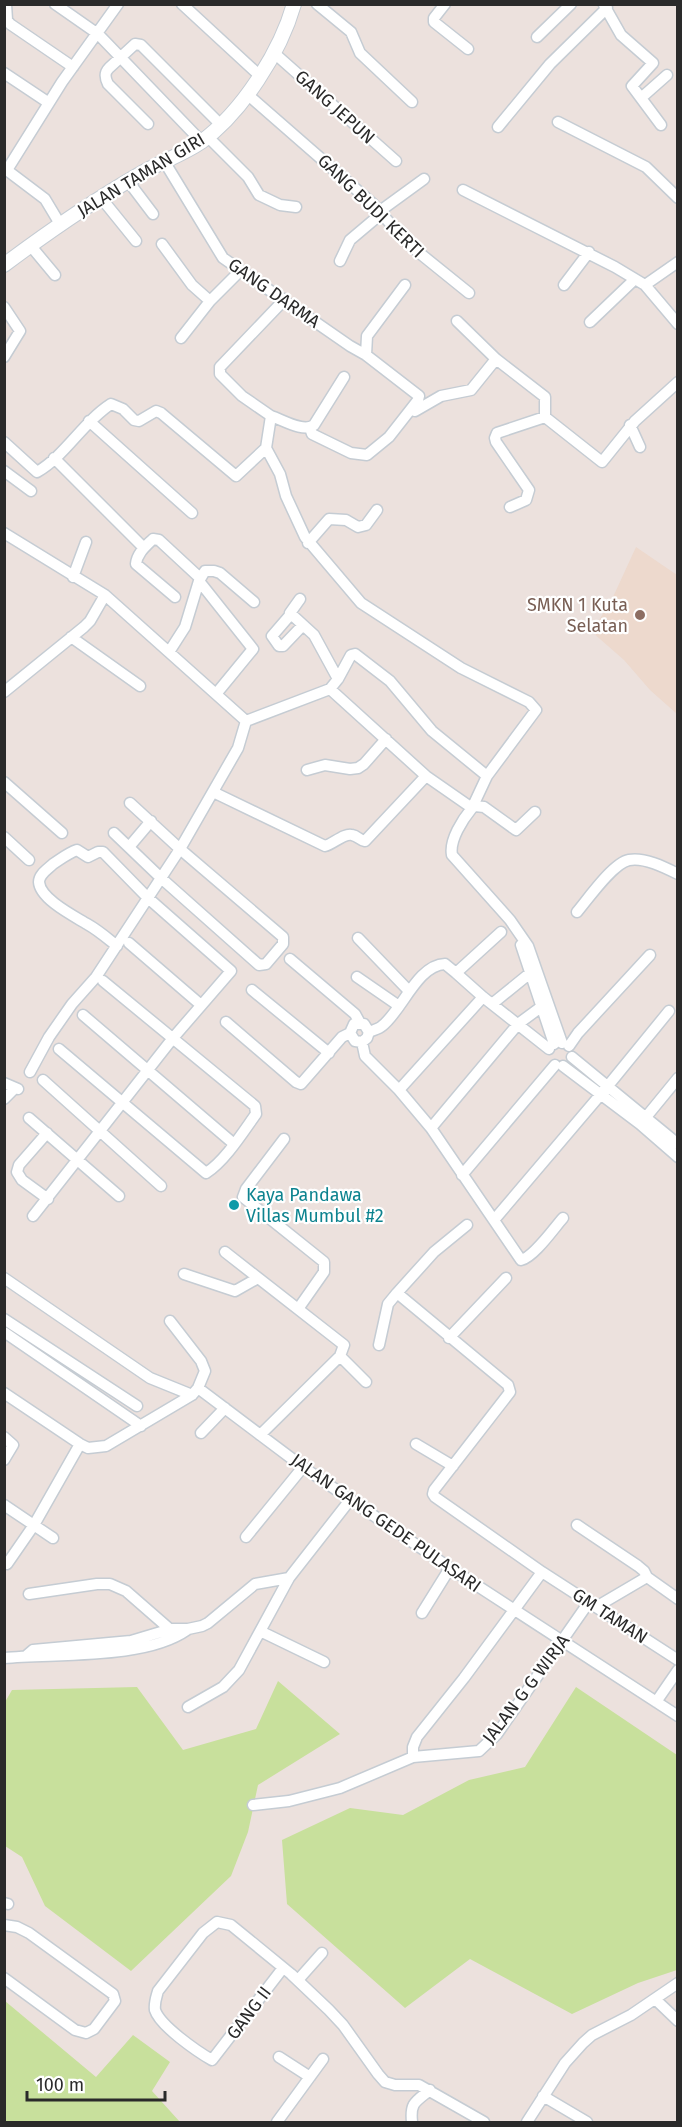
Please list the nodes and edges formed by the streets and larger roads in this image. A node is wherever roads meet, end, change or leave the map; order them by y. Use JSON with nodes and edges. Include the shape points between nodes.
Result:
{"nodes":[{"id":1,"x":6,"y":4,"type":"edge"},
{"id":2,"x":55,"y":4,"type":"edge"},
{"id":3,"x":118,"y":4,"type":"edge"},
{"id":4,"x":182,"y":4,"type":"edge"},
{"id":5,"x":294,"y":4,"type":"edge"},
{"id":6,"x":317,"y":4,"type":"edge"},
{"id":7,"x":445,"y":4,"type":"edge"},
{"id":8,"x":571,"y":4,"type":"edge"},
{"id":9,"x":605,"y":6,"type":"edge"},
{"id":10,"x":98,"y":34,"type":"junction"},
{"id":11,"x":537,"y":37,"type":"dead end"},
{"id":12,"x":468,"y":49,"type":"dead end"},
{"id":13,"x":273,"y":52,"type":"junction"},
{"id":14,"x":119,"y":57,"type":"junction"},
{"id":15,"x":73,"y":67,"type":"junction"},
{"id":16,"x":4,"y":73,"type":"edge"},
{"id":17,"x":259,"y":75,"type":"junction"},
{"id":18,"x":667,"y":75,"type":"dead end"},
{"id":19,"x":247,"y":94,"type":"junction"},
{"id":20,"x":641,"y":98,"type":"junction"},
{"id":21,"x":412,"y":102,"type":"dead end"},
{"id":22,"x":49,"y":103,"type":"junction"},
{"id":23,"x":558,"y":122,"type":"dead end"},
{"id":24,"x":148,"y":124,"type":"dead end"},
{"id":25,"x":220,"y":124,"type":"junction"},
{"id":26,"x":661,"y":125,"type":"dead end"},
{"id":27,"x":498,"y":127,"type":"dead end"},
{"id":28,"x":204,"y":139,"type":"junction"},
{"id":29,"x":164,"y":161,"type":"junction"},
{"id":30,"x":396,"y":161,"type":"dead end"},
{"id":31,"x":6,"y":169,"type":"edge"},
{"id":32,"x":424,"y":179,"type":"dead end"},
{"id":33,"x":128,"y":181,"type":"junction"},
{"id":34,"x":463,"y":190,"type":"dead end"},
{"id":35,"x":678,"y":198,"type":"edge"},
{"id":36,"x":102,"y":199,"type":"junction"},
{"id":37,"x":296,"y":207,"type":"dead end"},
{"id":38,"x":381,"y":212,"type":"junction"},
{"id":39,"x":153,"y":214,"type":"dead end"},
{"id":40,"x":60,"y":224,"type":"junction"},
{"id":41,"x":136,"y":241,"type":"dead end"},
{"id":42,"x":162,"y":244,"type":"dead end"},
{"id":43,"x":30,"y":245,"type":"junction"},
{"id":44,"x":589,"y":252,"type":"junction"},
{"id":45,"x":340,"y":261,"type":"dead end"},
{"id":46,"x":678,"y":262,"type":"edge"},
{"id":47,"x":4,"y":265,"type":"edge"},
{"id":48,"x":240,"y":271,"type":"junction"},
{"id":49,"x":55,"y":275,"type":"dead end"},
{"id":50,"x":640,"y":282,"type":"junction"},
{"id":51,"x":405,"y":285,"type":"dead end"},
{"id":52,"x":564,"y":285,"type":"dead end"},
{"id":53,"x":469,"y":292,"type":"dead end"},
{"id":54,"x":285,"y":299,"type":"junction"},
{"id":55,"x":210,"y":301,"type":"junction"},
{"id":56,"x":4,"y":307,"type":"edge"},
{"id":57,"x":457,"y":321,"type":"dead end"},
{"id":58,"x":590,"y":322,"type":"dead end"},
{"id":59,"x":678,"y":324,"type":"edge"},
{"id":60,"x":181,"y":338,"type":"dead end"},
{"id":61,"x":366,"y":355,"type":"junction"},
{"id":62,"x":4,"y":357,"type":"edge"},
{"id":63,"x":496,"y":359,"type":"junction"},
{"id":64,"x":344,"y":377,"type":"dead end"},
{"id":65,"x":678,"y":382,"type":"edge"},
{"id":66,"x":411,"y":409,"type":"junction"},
{"id":67,"x":271,"y":416,"type":"junction"},
{"id":68,"x":545,"y":417,"type":"junction"},
{"id":69,"x":89,"y":421,"type":"junction"},
{"id":70,"x":630,"y":425,"type":"junction"},
{"id":71,"x":310,"y":428,"type":"junction"},
{"id":72,"x":4,"y":442,"type":"edge"},
{"id":73,"x":640,"y":447,"type":"dead end"},
{"id":74,"x":266,"y":448,"type":"junction"},
{"id":75,"x":54,"y":458,"type":"junction"},
{"id":76,"x":4,"y":471,"type":"edge"},
{"id":77,"x":31,"y":490,"type":"dead end"},
{"id":78,"x":510,"y":507,"type":"dead end"},
{"id":79,"x":377,"y":510,"type":"dead end"},
{"id":80,"x":192,"y":513,"type":"dead end"},
{"id":81,"x":4,"y":532,"type":"edge"},
{"id":82,"x":86,"y":542,"type":"dead end"},
{"id":83,"x":308,"y":543,"type":"junction"},
{"id":84,"x":144,"y":548,"type":"junction"},
{"id":85,"x":73,"y":577,"type":"junction"},
{"id":86,"x":199,"y":580,"type":"junction"},
{"id":87,"x":105,"y":595,"type":"junction"},
{"id":88,"x":175,"y":597,"type":"dead end"},
{"id":89,"x":300,"y":598,"type":"dead end"},
{"id":90,"x":254,"y":602,"type":"dead end"},
{"id":91,"x":291,"y":614,"type":"junction"},
{"id":92,"x":303,"y":625,"type":"junction"},
{"id":93,"x":71,"y":637,"type":"junction"},
{"id":94,"x":169,"y":652,"type":"junction"},
{"id":95,"x":338,"y":679,"type":"junction"},
{"id":96,"x":140,"y":686,"type":"dead end"},
{"id":97,"x":330,"y":689,"type":"junction"},
{"id":98,"x":4,"y":692,"type":"edge"},
{"id":99,"x":216,"y":694,"type":"junction"},
{"id":100,"x":246,"y":721,"type":"junction"},
{"id":101,"x":386,"y":739,"type":"junction"},
{"id":102,"x":307,"y":770,"type":"dead end"},
{"id":103,"x":426,"y":776,"type":"junction"},
{"id":104,"x":487,"y":776,"type":"junction"},
{"id":105,"x":4,"y":782,"type":"edge"},
{"id":106,"x":213,"y":792,"type":"junction"},
{"id":107,"x":130,"y":803,"type":"dead end"},
{"id":108,"x":472,"y":808,"type":"junction"},
{"id":109,"x":535,"y":812,"type":"dead end"},
{"id":110,"x":151,"y":821,"type":"junction"},
{"id":111,"x":62,"y":833,"type":"dead end"},
{"id":112,"x":114,"y":833,"type":"dead end"},
{"id":113,"x":5,"y":840,"type":"edge"},
{"id":114,"x":129,"y":847,"type":"junction"},
{"id":115,"x":180,"y":849,"type":"junction"},
{"id":116,"x":29,"y":860,"type":"dead end"},
{"id":117,"x":678,"y":874,"type":"edge"},
{"id":118,"x":161,"y":878,"type":"junction"},
{"id":119,"x":148,"y":898,"type":"junction"},
{"id":120,"x":577,"y":912,"type":"dead end"},
{"id":121,"x":501,"y":932,"type":"dead end"},
{"id":122,"x":519,"y":934,"type":"junction"},
{"id":123,"x":358,"y":938,"type":"dead end"},
{"id":124,"x":123,"y":944,"type":"junction"},
{"id":125,"x":650,"y":956,"type":"dead end"},
{"id":126,"x":290,"y":959,"type":"dead end"},
{"id":127,"x":456,"y":973,"type":"junction"},
{"id":128,"x":529,"y":974,"type":"junction"},
{"id":129,"x":357,"y":977,"type":"dead end"},
{"id":130,"x":103,"y":981,"type":"dead end"},
{"id":131,"x":252,"y":990,"type":"dead end"},
{"id":132,"x":409,"y":991,"type":"junction"},
{"id":133,"x":487,"y":1001,"type":"junction"},
{"id":134,"x":201,"y":1005,"type":"junction"},
{"id":135,"x":399,"y":1006,"type":"junction"},
{"id":136,"x":541,"y":1007,"type":"junction"},
{"id":137,"x":669,"y":1011,"type":"dead end"},
{"id":138,"x":83,"y":1015,"type":"dead end"},
{"id":139,"x":226,"y":1022,"type":"dead end"},
{"id":140,"x":360,"y":1023,"type":"junction"},
{"id":141,"x":518,"y":1024,"type":"junction"},
{"id":142,"x":369,"y":1032,"type":"junction"},
{"id":143,"x":350,"y":1033,"type":"junction"},
{"id":144,"x":173,"y":1038,"type":"junction"},
{"id":145,"x":362,"y":1042,"type":"junction"},
{"id":146,"x":561,"y":1047,"type":"junction"},
{"id":147,"x":59,"y":1049,"type":"dead end"},
{"id":148,"x":329,"y":1053,"type":"junction"},
{"id":149,"x":559,"y":1066,"type":"junction"},
{"id":150,"x":147,"y":1071,"type":"junction"},
{"id":151,"x":30,"y":1072,"type":"dead end"},
{"id":152,"x":678,"y":1078,"type":"edge"},
{"id":153,"x":43,"y":1080,"type":"dead end"},
{"id":154,"x":12,"y":1087,"type":"edge"},
{"id":155,"x":399,"y":1090,"type":"junction"},
{"id":156,"x":604,"y":1090,"type":"junction"},
{"id":157,"x":4,"y":1099,"type":"edge"},
{"id":158,"x":123,"y":1102,"type":"junction"},
{"id":159,"x":29,"y":1118,"type":"dead end"},
{"id":160,"x":642,"y":1121,"type":"junction"},
{"id":161,"x":430,"y":1128,"type":"junction"},
{"id":162,"x":101,"y":1131,"type":"junction"},
{"id":163,"x":47,"y":1133,"type":"junction"},
{"id":164,"x":284,"y":1139,"type":"dead end"},
{"id":165,"x":234,"y":1144,"type":"junction"},
{"id":166,"x":678,"y":1144,"type":"edge"},
{"id":167,"x":678,"y":1157,"type":"edge"},
{"id":168,"x":77,"y":1160,"type":"junction"},
{"id":169,"x":462,"y":1174,"type":"junction"},
{"id":170,"x":161,"y":1186,"type":"dead end"},
{"id":171,"x":119,"y":1196,"type":"dead end"},
{"id":172,"x":48,"y":1198,"type":"junction"},
{"id":173,"x":33,"y":1216,"type":"dead end"},
{"id":174,"x":563,"y":1218,"type":"dead end"},
{"id":175,"x":494,"y":1220,"type":"junction"},
{"id":176,"x":467,"y":1225,"type":"dead end"},
{"id":177,"x":225,"y":1252,"type":"dead end"},
{"id":178,"x":184,"y":1274,"type":"dead end"},
{"id":179,"x":4,"y":1278,"type":"edge"},
{"id":180,"x":258,"y":1278,"type":"junction"},
{"id":181,"x":506,"y":1278,"type":"dead end"},
{"id":182,"x":397,"y":1293,"type":"junction"},
{"id":183,"x":298,"y":1308,"type":"junction"},
{"id":184,"x":4,"y":1319,"type":"edge"},
{"id":185,"x":170,"y":1321,"type":"dead end"},
{"id":186,"x":4,"y":1332,"type":"edge"},
{"id":187,"x":449,"y":1338,"type":"junction"},
{"id":188,"x":379,"y":1344,"type":"dead end"},
{"id":189,"x":340,"y":1356,"type":"junction"},
{"id":190,"x":366,"y":1382,"type":"dead end"},
{"id":191,"x":195,"y":1391,"type":"junction"},
{"id":192,"x":4,"y":1393,"type":"edge"},
{"id":193,"x":137,"y":1406,"type":"dead end"},
{"id":194,"x":225,"y":1408,"type":"junction"},
{"id":195,"x":141,"y":1426,"type":"junction"},
{"id":196,"x":201,"y":1432,"type":"dead end"},
{"id":197,"x":260,"y":1435,"type":"junction"},
{"id":198,"x":4,"y":1437,"type":"edge"},
{"id":199,"x":80,"y":1444,"type":"junction"},
{"id":200,"x":416,"y":1444,"type":"dead end"},
{"id":201,"x":4,"y":1460,"type":"edge"},
{"id":202,"x":453,"y":1466,"type":"junction"},
{"id":203,"x":303,"y":1467,"type":"junction"},
{"id":204,"x":350,"y":1500,"type":"junction"},
{"id":205,"x":4,"y":1505,"type":"edge"},
{"id":206,"x":34,"y":1524,"type":"junction"},
{"id":207,"x":577,"y":1525,"type":"dead end"},
{"id":208,"x":246,"y":1537,"type":"dead end"},
{"id":209,"x":53,"y":1538,"type":"dead end"},
{"id":210,"x":8,"y":1564,"type":"dead end"},
{"id":211,"x":450,"y":1569,"type":"junction"},
{"id":212,"x":542,"y":1572,"type":"junction"},
{"id":213,"x":646,"y":1577,"type":"junction"},
{"id":214,"x":289,"y":1578,"type":"junction"},
{"id":215,"x":29,"y":1593,"type":"dead end"},
{"id":216,"x":678,"y":1599,"type":"edge"},
{"id":217,"x":593,"y":1604,"type":"junction"},
{"id":218,"x":514,"y":1611,"type":"junction"},
{"id":219,"x":422,"y":1613,"type":"dead end"},
{"id":220,"x":262,"y":1632,"type":"junction"},
{"id":221,"x":174,"y":1633,"type":"junction"},
{"id":222,"x":562,"y":1642,"type":"junction"},
{"id":223,"x":4,"y":1659,"type":"edge"},
{"id":224,"x":678,"y":1660,"type":"edge"},
{"id":225,"x":324,"y":1662,"type":"dead end"},
{"id":226,"x":678,"y":1670,"type":"edge"},
{"id":227,"x":656,"y":1702,"type":"junction"},
{"id":228,"x":188,"y":1707,"type":"dead end"},
{"id":229,"x":678,"y":1716,"type":"edge"},
{"id":230,"x":413,"y":1757,"type":"junction"},
{"id":231,"x":253,"y":1805,"type":"dead end"},
{"id":232,"x":4,"y":1925,"type":"edge"},
{"id":233,"x":322,"y":1953,"type":"dead end"},
{"id":234,"x":283,"y":1968,"type":"junction"},
{"id":235,"x":4,"y":1978,"type":"edge"},
{"id":236,"x":298,"y":1980,"type":"junction"},
{"id":237,"x":678,"y":1983,"type":"edge"},
{"id":238,"x":655,"y":1999,"type":"junction"},
{"id":239,"x":678,"y":2021,"type":"edge"},
{"id":240,"x":279,"y":2057,"type":"dead end"},
{"id":241,"x":323,"y":2059,"type":"dead end"},
{"id":242,"x":310,"y":2077,"type":"junction"},
{"id":243,"x":430,"y":2090,"type":"junction"},
{"id":244,"x":543,"y":2096,"type":"junction"},
{"id":245,"x":277,"y":2122,"type":"edge"},
{"id":246,"x":412,"y":2122,"type":"edge"},
{"id":247,"x":484,"y":2122,"type":"edge"},
{"id":248,"x":528,"y":2122,"type":"edge"},
{"id":249,"x":587,"y":2122,"type":"edge"}],
"edges":[{"from":1,"to":15,"type":"street","via":[[10,24]]},
{"from":2,"to":10,"type":"street"},
{"from":3,"to":10,"type":"street"},
{"from":4,"to":17,"type":"street"},
{"from":5,"to":13,"type":"street","name":"JALAN TAMAN GIRI"},
{"from":6,"to":21,"type":"street","via":[[351,32],[360,53]]},
{"from":7,"to":12,"type":"street","via":[[434,22]]},
{"from":8,"to":11,"type":"street"},
{"from":9,"to":20,"type":"street","via":[[621,35],[653,63],[632,86]]},
{"from":9,"to":27,"type":"street"},
{"from":10,"to":14,"type":"street"},
{"from":10,"to":15,"type":"street"},
{"from":13,"to":17,"type":"street","name":"JALAN TAMAN GIRI"},
{"from":13,"to":30,"type":"street","name":"GANG JEPUN"},
{"from":14,"to":24,"type":"street","via":[[106,71],[105,79]]},
{"from":14,"to":25,"type":"street","via":[[135,44],[141,45]]},
{"from":14,"to":28,"type":"street"},
{"from":15,"to":22,"type":"street"},
{"from":16,"to":22,"type":"street"},
{"from":17,"to":19,"type":"street","name":"JALAN TAMAN GIRI"},
{"from":18,"to":20,"type":"street"},
{"from":19,"to":25,"type":"street","name":"JALAN TAMAN GIRI"},
{"from":19,"to":38,"type":"street","name":"GANG BUDI KERTI"},
{"from":20,"to":26,"type":"street"},
{"from":22,"to":31,"type":"street"},
{"from":23,"to":35,"type":"street","via":[[646,167]]},
{"from":25,"to":28,"type":"street","name":"JALAN TAMAN GIRI"},
{"from":28,"to":29,"type":"street","name":"JALAN TAMAN GIRI"},
{"from":28,"to":37,"type":"street","via":[[248,177],[259,195],[280,205]]},
{"from":29,"to":33,"type":"street","name":"JALAN TAMAN GIRI"},
{"from":29,"to":48,"type":"street","name":"GANG DARMA","via":[[223,258]]},
{"from":31,"to":40,"type":"street","via":[[45,199]]},
{"from":32,"to":38,"type":"street"},
{"from":33,"to":36,"type":"street","name":"JALAN TAMAN GIRI"},
{"from":33,"to":39,"type":"street"},
{"from":34,"to":44,"type":"street"},
{"from":36,"to":40,"type":"street","name":"JALAN TAMAN GIRI"},
{"from":36,"to":41,"type":"street"},
{"from":38,"to":45,"type":"street","via":[[350,240]]},
{"from":38,"to":53,"type":"street","name":"GANG BUDI KERTI","via":[[417,251]]},
{"from":40,"to":43,"type":"street","name":"JALAN TAMAN GIRI"},
{"from":42,"to":55,"type":"street","via":[[192,285]]},
{"from":43,"to":47,"type":"street","name":"JALAN TAMAN GIRI"},
{"from":43,"to":49,"type":"street"},
{"from":44,"to":50,"type":"street"},
{"from":44,"to":52,"type":"street"},
{"from":46,"to":50,"type":"street"},
{"from":48,"to":54,"type":"street","name":"GANG DARMA"},
{"from":48,"to":55,"type":"street"},
{"from":50,"to":58,"type":"street"},
{"from":50,"to":59,"type":"street"},
{"from":51,"to":61,"type":"street","via":[[367,336]]},
{"from":54,"to":61,"type":"street","name":"GANG DARMA"},
{"from":54,"to":67,"type":"street","via":[[219,370],[242,396]]},
{"from":55,"to":60,"type":"street"},
{"from":56,"to":62,"type":"street","via":[[20,331]]},
{"from":57,"to":63,"type":"street"},
{"from":61,"to":66,"type":"street","name":"GANG DARMA","via":[[418,394]]},
{"from":63,"to":66,"type":"street","via":[[471,390],[441,396],[427,406]]},
{"from":63,"to":68,"type":"street","via":[[545,397]]},
{"from":64,"to":71,"type":"street"},
{"from":65,"to":70,"type":"street"},
{"from":66,"to":71,"type":"street","via":[[368,455],[351,453],[312,434]]},
{"from":67,"to":71,"type":"street","via":[[303,429]]},
{"from":67,"to":74,"type":"street"},
{"from":68,"to":70,"type":"street","via":[[602,462]]},
{"from":68,"to":78,"type":"street","via":[[495,438],[529,490],[526,500]]},
{"from":69,"to":74,"type":"street","via":[[111,404],[139,421],[156,411],[236,476]]},
{"from":69,"to":75,"type":"street"},
{"from":69,"to":80,"type":"street"},
{"from":70,"to":73,"type":"street"},
{"from":72,"to":75,"type":"street","via":[[37,472]]},
{"from":74,"to":83,"type":"street"},
{"from":75,"to":84,"type":"street"},
{"from":76,"to":77,"type":"street"},
{"from":79,"to":83,"type":"street","via":[[366,525],[358,527],[346,520],[329,519]]},
{"from":81,"to":85,"type":"street"},
{"from":82,"to":85,"type":"street"},
{"from":83,"to":104,"type":"street","via":[[361,603],[444,658],[529,702],[536,710]]},
{"from":84,"to":86,"type":"street","via":[[153,539],[159,540]]},
{"from":84,"to":88,"type":"street","via":[[136,564]]},
{"from":85,"to":87,"type":"street"},
{"from":86,"to":90,"type":"street","via":[[205,571],[219,573]]},
{"from":86,"to":94,"type":"street","via":[[185,627]]},
{"from":86,"to":99,"type":"street","via":[[253,649]]},
{"from":87,"to":93,"type":"street","via":[[90,621]]},
{"from":87,"to":94,"type":"street"},
{"from":89,"to":91,"type":"street"},
{"from":91,"to":92,"type":"street"},
{"from":91,"to":92,"type":"street","via":[[272,636],[279,646]]},
{"from":92,"to":95,"type":"street","via":[[317,639]]},
{"from":93,"to":96,"type":"street"},
{"from":93,"to":98,"type":"street"},
{"from":94,"to":99,"type":"street"},
{"from":95,"to":97,"type":"street"},
{"from":95,"to":104,"type":"street","via":[[351,656],[358,656],[390,681],[432,731]]},
{"from":97,"to":100,"type":"street"},
{"from":97,"to":101,"type":"street"},
{"from":99,"to":100,"type":"street"},
{"from":100,"to":106,"type":"street","via":[[238,748]]},
{"from":101,"to":102,"type":"street","via":[[358,768],[325,765]]},
{"from":101,"to":103,"type":"street"},
{"from":103,"to":106,"type":"street","via":[[365,841],[346,835],[325,846]]},
{"from":103,"to":108,"type":"street"},
{"from":104,"to":108,"type":"street"},
{"from":105,"to":111,"type":"street"},
{"from":106,"to":115,"type":"street"},
{"from":107,"to":110,"type":"street"},
{"from":108,"to":109,"type":"street","via":[[484,807],[516,830]]},
{"from":108,"to":122,"type":"street","via":[[453,843],[452,855]]},
{"from":110,"to":114,"type":"street"},
{"from":110,"to":115,"type":"street"},
{"from":112,"to":114,"type":"street"},
{"from":113,"to":116,"type":"street"},
{"from":114,"to":118,"type":"street"},
{"from":115,"to":118,"type":"street"},
{"from":115,"to":118,"type":"street","via":[[283,937],[283,944],[266,964],[259,965]]},
{"from":117,"to":120,"type":"street","via":[[638,859],[626,860]]},
{"from":118,"to":119,"type":"street"},
{"from":119,"to":124,"type":"street"},
{"from":119,"to":124,"type":"street","via":[[101,851],[88,857],[73,851],[40,877],[43,891],[54,902],[74,918]]},
{"from":119,"to":134,"type":"street","via":[[231,971]]},
{"from":121,"to":127,"type":"street"},
{"from":122,"to":128,"type":"street"},
{"from":122,"to":146,"type":"street","via":[[528,946]]},
{"from":123,"to":132,"type":"street"},
{"from":124,"to":134,"type":"street"},
{"from":124,"to":151,"type":"street","via":[[72,1004]]},
{"from":125,"to":146,"type":"street"},
{"from":126,"to":140,"type":"street","via":[[355,1014]]},
{"from":127,"to":132,"type":"street","via":[[445,964],[437,965]]},
{"from":127,"to":133,"type":"street"},
{"from":128,"to":133,"type":"street"},
{"from":128,"to":136,"type":"street"},
{"from":129,"to":135,"type":"street"},
{"from":130,"to":144,"type":"street"},
{"from":131,"to":148,"type":"street"},
{"from":132,"to":135,"type":"street"},
{"from":133,"to":141,"type":"street"},
{"from":133,"to":155,"type":"street"},
{"from":134,"to":144,"type":"street"},
{"from":135,"to":142,"type":"street","via":[[383,1026]]},
{"from":136,"to":141,"type":"street"},
{"from":136,"to":146,"type":"street"},
{"from":137,"to":156,"type":"street"},
{"from":138,"to":150,"type":"street"},
{"from":139,"to":148,"type":"street","via":[[298,1083],[304,1083]]},
{"from":140,"to":142,"type":"street"},
{"from":140,"to":143,"type":"street","via":[[352,1026]]},
{"from":141,"to":146,"type":"street"},
{"from":141,"to":161,"type":"street"},
{"from":142,"to":145,"type":"street"},
{"from":143,"to":145,"type":"street","via":[[355,1041]]},
{"from":143,"to":148,"type":"street"},
{"from":144,"to":150,"type":"street"},
{"from":144,"to":165,"type":"street","via":[[255,1106],[256,1114]]},
{"from":145,"to":155,"type":"street","via":[[365,1056]]},
{"from":146,"to":149,"type":"street","via":[[569,1063]]},
{"from":146,"to":149,"type":"street","via":[[548,1055]]},
{"from":146,"to":156,"type":"street"},
{"from":147,"to":158,"type":"street"},
{"from":149,"to":156,"type":"street"},
{"from":149,"to":169,"type":"street"},
{"from":150,"to":158,"type":"street"},
{"from":150,"to":165,"type":"street"},
{"from":152,"to":160,"type":"street"},
{"from":153,"to":162,"type":"street"},
{"from":154,"to":157,"type":"street"},
{"from":155,"to":161,"type":"street"},
{"from":156,"to":160,"type":"street"},
{"from":156,"to":175,"type":"street"},
{"from":158,"to":162,"type":"street"},
{"from":158,"to":165,"type":"street","via":[[204,1172],[212,1169]]},
{"from":159,"to":163,"type":"street"},
{"from":160,"to":166,"type":"street"},
{"from":160,"to":167,"type":"street"},
{"from":161,"to":169,"type":"street"},
{"from":162,"to":168,"type":"street"},
{"from":162,"to":170,"type":"street"},
{"from":163,"to":168,"type":"street"},
{"from":163,"to":172,"type":"street","via":[[17,1172]]},
{"from":164,"to":183,"type":"street","via":[[242,1194],[325,1265]]},
{"from":168,"to":171,"type":"street"},
{"from":168,"to":172,"type":"street"},
{"from":169,"to":175,"type":"street"},
{"from":172,"to":173,"type":"street"},
{"from":174,"to":175,"type":"street","via":[[523,1260]]},
{"from":176,"to":182,"type":"street","via":[[434,1252]]},
{"from":177,"to":180,"type":"street"},
{"from":178,"to":180,"type":"street","via":[[235,1291]]},
{"from":179,"to":191,"type":"street","name":"JALAN GANG GEDE PULASARI","via":[[150,1378]]},
{"from":180,"to":183,"type":"street"},
{"from":181,"to":187,"type":"street"},
{"from":182,"to":187,"type":"street"},
{"from":182,"to":188,"type":"street","via":[[388,1304]]},
{"from":183,"to":189,"type":"street","via":[[344,1345]]},
{"from":184,"to":193,"type":"street"},
{"from":185,"to":191,"type":"street","via":[[205,1371]]},
{"from":186,"to":195,"type":"street"},
{"from":187,"to":202,"type":"street","via":[[510,1389]]},
{"from":189,"to":190,"type":"street"},
{"from":189,"to":197,"type":"street"},
{"from":191,"to":194,"type":"street","name":"JALAN GANG GEDE PULASARI"},
{"from":191,"to":195,"type":"street"},
{"from":192,"to":199,"type":"street"},
{"from":194,"to":196,"type":"street"},
{"from":194,"to":197,"type":"street","name":"JALAN GANG GEDE PULASARI"},
{"from":195,"to":199,"type":"street","via":[[97,1448]]},
{"from":197,"to":203,"type":"street","name":"JALAN GANG GEDE PULASARI"},
{"from":198,"to":201,"type":"street","via":[[13,1445]]},
{"from":199,"to":206,"type":"street"},
{"from":200,"to":202,"type":"street"},
{"from":202,"to":212,"type":"street","name":"GM TAMAN","via":[[434,1490],[435,1497]]},
{"from":203,"to":204,"type":"street","name":"JALAN GANG GEDE PULASARI"},
{"from":203,"to":208,"type":"street"},
{"from":204,"to":211,"type":"street","name":"JALAN GANG GEDE PULASARI"},
{"from":204,"to":214,"type":"street"},
{"from":205,"to":206,"type":"street"},
{"from":206,"to":209,"type":"street"},
{"from":206,"to":210,"type":"street"},
{"from":207,"to":213,"type":"street","via":[[638,1566]]},
{"from":211,"to":218,"type":"street","name":"JALAN GANG GEDE PULASARI"},
{"from":211,"to":219,"type":"street"},
{"from":212,"to":217,"type":"street","name":"GM TAMAN"},
{"from":212,"to":218,"type":"street"},
{"from":213,"to":216,"type":"street"},
{"from":213,"to":217,"type":"street"},
{"from":214,"to":220,"type":"street"},
{"from":214,"to":221,"type":"street","via":[[255,1584],[208,1623]]},
{"from":215,"to":221,"type":"street","via":[[110,1584],[126,1591]]},
{"from":217,"to":222,"type":"street","name":"JALAN G G WIRJA"},
{"from":217,"to":224,"type":"street","name":"GM TAMAN"},
{"from":218,"to":222,"type":"street","name":"JALAN GANG GEDE PULASARI"},
{"from":218,"to":230,"type":"street","via":[[417,1737]]},
{"from":220,"to":225,"type":"street"},
{"from":220,"to":228,"type":"street","via":[[232,1680]]},
{"from":221,"to":223,"type":"street","via":[[33,1650],[26,1656]]},
{"from":222,"to":227,"type":"street","name":"JALAN GANG GEDE PULASARI"},
{"from":222,"to":230,"type":"street","name":"JALAN G G WIRJA","via":[[497,1734],[479,1751]]},
{"from":226,"to":227,"type":"street"},
{"from":227,"to":229,"type":"street","name":"JALAN GANG GEDE PULASARI"},
{"from":230,"to":231,"type":"street","name":"JALAN G G WIRJA","via":[[340,1788]]},
{"from":232,"to":235,"type":"street","via":[[29,1932],[113,1994],[115,2001],[94,2029],[83,2033]]},
{"from":233,"to":236,"type":"street"},
{"from":234,"to":234,"type":"street","name":"GANG II","via":[[231,1925],[217,1922],[203,1933],[158,1991],[156,2012],[175,2034],[210,2059],[215,2058]]},
{"from":234,"to":236,"type":"street"},
{"from":236,"to":243,"type":"street","via":[[344,2025],[385,2082]]},
{"from":237,"to":238,"type":"street"},
{"from":238,"to":239,"type":"street"},
{"from":238,"to":244,"type":"street","via":[[592,2035],[571,2054]]},
{"from":240,"to":242,"type":"street"},
{"from":241,"to":242,"type":"street"},
{"from":242,"to":245,"type":"street"},
{"from":243,"to":246,"type":"street","via":[[414,2103],[410,2111]]},
{"from":243,"to":247,"type":"street"},
{"from":244,"to":248,"type":"street"},
{"from":244,"to":249,"type":"street"}]}
